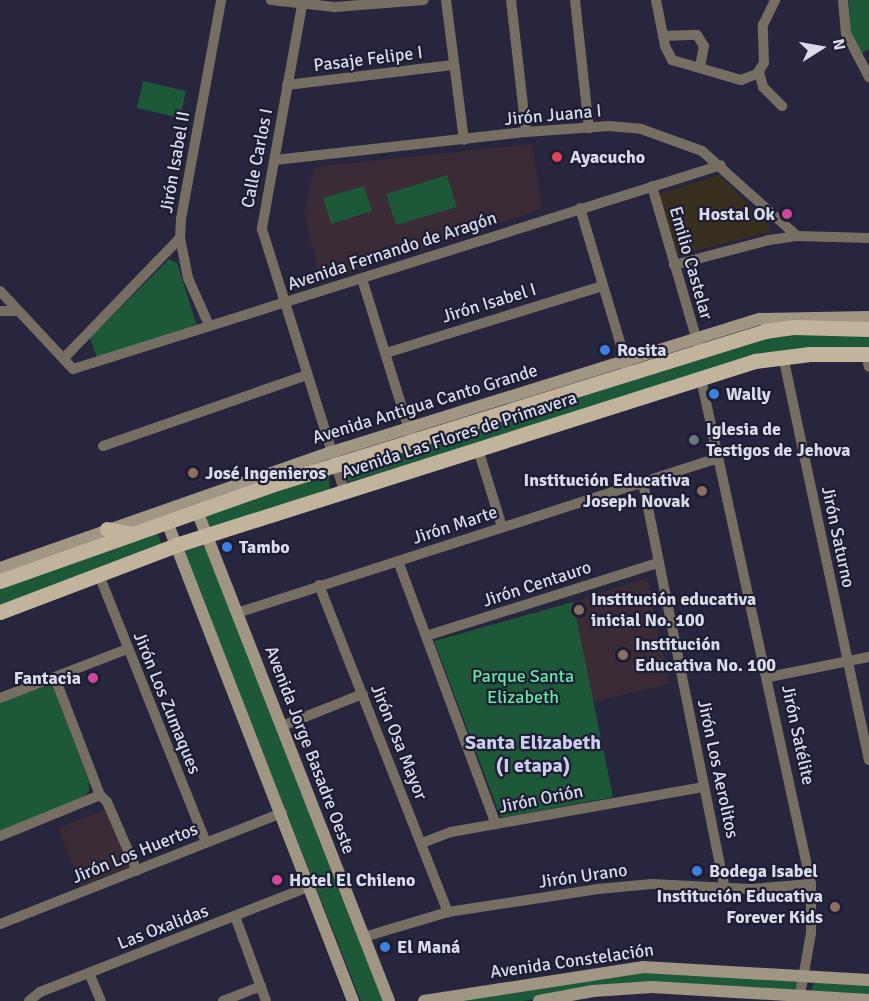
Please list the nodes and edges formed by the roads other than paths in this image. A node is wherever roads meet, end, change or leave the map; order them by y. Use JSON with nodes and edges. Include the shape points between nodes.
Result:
{"nodes":[{"id":1,"x":221,"y":0,"type":"edge"},
{"id":2,"x":271,"y":0,"type":"edge"},
{"id":3,"x":424,"y":0,"type":"edge"},
{"id":4,"x":446,"y":0,"type":"edge"},
{"id":5,"x":511,"y":0,"type":"edge"},
{"id":6,"x":575,"y":0,"type":"edge"},
{"id":7,"x":656,"y":0,"type":"edge"},
{"id":8,"x":775,"y":0,"type":"edge"},
{"id":9,"x":843,"y":0,"type":"edge"},
{"id":10,"x":302,"y":2,"type":"edge"},
{"id":11,"x":663,"y":36,"type":"junction"},
{"id":12,"x":864,"y":56,"type":"edge"},
{"id":13,"x":453,"y":65,"type":"junction"},
{"id":14,"x":700,"y":67,"type":"junction"},
{"id":15,"x":759,"y":72,"type":"junction"},
{"id":16,"x":869,"y":77,"type":"edge"},
{"id":17,"x":287,"y":85,"type":"junction"},
{"id":18,"x":782,"y":106,"type":"dead end"},
{"id":19,"x":589,"y":128,"type":"junction"},
{"id":20,"x":526,"y":132,"type":"junction"},
{"id":21,"x":464,"y":140,"type":"junction"},
{"id":22,"x":275,"y":160,"type":"junction"},
{"id":23,"x":721,"y":165,"type":"junction"},
{"id":24,"x":652,"y":186,"type":"junction"},
{"id":25,"x":580,"y":208,"type":"junction"},
{"id":26,"x":797,"y":236,"type":"junction"},
{"id":27,"x":868,"y":236,"type":"edge"},
{"id":28,"x":180,"y":238,"type":"junction"},
{"id":29,"x":674,"y":265,"type":"junction"},
{"id":30,"x":362,"y":279,"type":"junction"},
{"id":31,"x":603,"y":286,"type":"junction"},
{"id":32,"x":0,"y":291,"type":"edge"},
{"id":33,"x":284,"y":303,"type":"junction"},
{"id":34,"x":0,"y":311,"type":"edge"},
{"id":35,"x":18,"y":311,"type":"junction"},
{"id":36,"x":869,"y":317,"type":"edge"},
{"id":37,"x":209,"y":325,"type":"junction"},
{"id":38,"x":869,"y":329,"type":"edge"},
{"id":39,"x":698,"y":344,"type":"junction"},
{"id":40,"x":386,"y":353,"type":"junction"},
{"id":41,"x":783,"y":356,"type":"junction"},
{"id":42,"x":64,"y":358,"type":"junction"},
{"id":43,"x":868,"y":358,"type":"edge"},
{"id":44,"x":627,"y":367,"type":"junction"},
{"id":45,"x":307,"y":375,"type":"junction"},
{"id":46,"x":701,"y":378,"type":"junction"},
{"id":47,"x":411,"y":434,"type":"junction"},
{"id":48,"x":103,"y":446,"type":"dead end"},
{"id":49,"x":478,"y":449,"type":"junction"},
{"id":50,"x":334,"y":458,"type":"junction"},
{"id":51,"x":718,"y":458,"type":"junction"},
{"id":52,"x":643,"y":483,"type":"junction"},
{"id":53,"x":344,"y":491,"type":"junction"},
{"id":54,"x":197,"y":512,"type":"junction"},
{"id":55,"x":168,"y":522,"type":"junction"},
{"id":56,"x":502,"y":527,"type":"junction"},
{"id":57,"x":107,"y":529,"type":"junction"},
{"id":58,"x":132,"y":534,"type":"junction"},
{"id":59,"x":207,"y":536,"type":"junction"},
{"id":60,"x":177,"y":545,"type":"junction"},
{"id":61,"x":398,"y":561,"type":"junction"},
{"id":62,"x":657,"y":563,"type":"junction"},
{"id":63,"x":0,"y":568,"type":"edge"},
{"id":64,"x":99,"y":574,"type":"junction"},
{"id":65,"x":0,"y":581,"type":"edge"},
{"id":66,"x":319,"y":585,"type":"junction"},
{"id":67,"x":0,"y":612,"type":"edge"},
{"id":68,"x":237,"y":613,"type":"junction"},
{"id":69,"x":426,"y":636,"type":"junction"},
{"id":70,"x":127,"y":649,"type":"junction"},
{"id":71,"x":869,"y":657,"type":"edge"},
{"id":72,"x":848,"y":661,"type":"junction"},
{"id":73,"x":769,"y":677,"type":"junction"},
{"id":74,"x":55,"y":678,"type":"junction"},
{"id":75,"x":363,"y":694,"type":"junction"},
{"id":76,"x":0,"y":698,"type":"edge"},
{"id":77,"x":282,"y":726,"type":"junction"},
{"id":78,"x":869,"y":760,"type":"edge"},
{"id":79,"x":704,"y":787,"type":"junction"},
{"id":80,"x":100,"y":795,"type":"junction"},
{"id":81,"x":282,"y":813,"type":"junction"},
{"id":82,"x":496,"y":824,"type":"junction"},
{"id":83,"x":0,"y":836,"type":"edge"},
{"id":84,"x":206,"y":842,"type":"junction"},
{"id":85,"x":422,"y":843,"type":"junction"},
{"id":86,"x":137,"y":871,"type":"junction"},
{"id":87,"x":811,"y":884,"type":"junction"},
{"id":88,"x":310,"y":886,"type":"junction"},
{"id":89,"x":724,"y":886,"type":"junction"},
{"id":90,"x":448,"y":912,"type":"junction"},
{"id":91,"x":235,"y":916,"type":"junction"},
{"id":92,"x":0,"y":924,"type":"edge"},
{"id":93,"x":364,"y":937,"type":"junction"},
{"id":94,"x":89,"y":973,"type":"junction"},
{"id":95,"x":804,"y":976,"type":"junction"},
{"id":96,"x":869,"y":980,"type":"edge"},
{"id":97,"x":261,"y":986,"type":"junction"},
{"id":98,"x":800,"y":995,"type":"junction"},
{"id":99,"x":869,"y":1000,"type":"edge"},
{"id":100,"x":29,"y":1001,"type":"edge"},
{"id":101,"x":101,"y":1001,"type":"edge"},
{"id":102,"x":223,"y":1001,"type":"edge"},
{"id":103,"x":266,"y":1001,"type":"edge"},
{"id":104,"x":353,"y":1001,"type":"edge"},
{"id":105,"x":389,"y":1001,"type":"edge"},
{"id":106,"x":424,"y":1001,"type":"edge"},
{"id":107,"x":539,"y":1001,"type":"edge"}],
"edges":[{"from":1,"to":28,"type":"street","name":"Jirón Isabel II"},
{"from":2,"to":10,"type":"street"},
{"from":3,"to":10,"type":"street","via":[[335,7]]},
{"from":4,"to":13,"type":"street"},
{"from":5,"to":20,"type":"street"},
{"from":6,"to":19,"type":"street"},
{"from":7,"to":11,"type":"street"},
{"from":8,"to":15,"type":"street","via":[[763,25],[765,63]]},
{"from":9,"to":12,"type":"street","via":[[842,20]]},
{"from":10,"to":17,"type":"street","name":"Calle Carlos I"},
{"from":11,"to":14,"type":"street","via":[[672,60]]},
{"from":11,"to":14,"type":"street","via":[[696,35],[704,46]]},
{"from":12,"to":16,"type":"street"},
{"from":13,"to":17,"type":"street","name":"Pasaje Felipe I"},
{"from":13,"to":21,"type":"street"},
{"from":14,"to":15,"type":"street","via":[[741,80]]},
{"from":15,"to":18,"type":"street","via":[[763,87]]},
{"from":17,"to":22,"type":"street","name":"Calle Carlos I"},
{"from":19,"to":20,"type":"street","name":"Jirón Juana I"},
{"from":19,"to":23,"type":"street","name":"Jirón Juana I","via":[[656,132],[690,144]]},
{"from":20,"to":21,"type":"street","name":"Jirón Juana I"},
{"from":21,"to":22,"type":"street","name":"Jirón Juana I"},
{"from":22,"to":33,"type":"street","name":"Calle Carlos I","via":[[262,229]]},
{"from":23,"to":24,"type":"street","name":"Avenida Fernando de Aragón"},
{"from":23,"to":26,"type":"street","name":"Jirón Juana I"},
{"from":24,"to":25,"type":"street","name":"Avenida Fernando de Aragón"},
{"from":24,"to":29,"type":"street","name":"Emilio Castelar"},
{"from":25,"to":30,"type":"street","name":"Avenida Fernando de Aragón"},
{"from":25,"to":31,"type":"street"},
{"from":26,"to":27,"type":"street"},
{"from":26,"to":29,"type":"street","via":[[743,244]]},
{"from":28,"to":37,"type":"street","name":"Jirón Isabel II","via":[[188,278]]},
{"from":28,"to":42,"type":"street"},
{"from":29,"to":39,"type":"street","name":"Emilio Castelar"},
{"from":30,"to":33,"type":"street","name":"Avenida Fernando de Aragón"},
{"from":30,"to":40,"type":"street"},
{"from":31,"to":40,"type":"street","name":"Jirón Isabel I"},
{"from":31,"to":44,"type":"street"},
{"from":32,"to":35,"type":"street"},
{"from":33,"to":37,"type":"street","name":"Avenida Fernando de Aragón"},
{"from":33,"to":45,"type":"street","name":"Calle Carlos I"},
{"from":34,"to":35,"type":"street"},
{"from":35,"to":42,"type":"street"},
{"from":36,"to":39,"type":"street","via":[[774,316]]},
{"from":37,"to":42,"type":"street","name":"Avenida Fernando de Aragón","via":[[73,369]]},
{"from":38,"to":39,"type":"main road","name":"Avenida Las Flores de Primavera","via":[[779,328]]},
{"from":39,"to":44,"type":"main road","name":"Avenida Las Flores de Primavera"},
{"from":40,"to":47,"type":"street"},
{"from":41,"to":43,"type":"main road","name":"Avenida Las Flores de Primavera"},
{"from":41,"to":46,"type":"main road","name":"Avenida Las Flores de Primavera"},
{"from":41,"to":72,"type":"street","name":"Jirón Saturno"},
{"from":44,"to":47,"type":"main road","name":"Avenida Las Flores de Primavera"},
{"from":45,"to":48,"type":"street"},
{"from":45,"to":50,"type":"street","name":"Calle Carlos I"},
{"from":46,"to":49,"type":"main road","name":"Avenida Las Flores de Primavera"},
{"from":46,"to":51,"type":"street","name":"Jirón Satélite"},
{"from":47,"to":50,"type":"main road","name":"Avenida Las Flores de Primavera"},
{"from":49,"to":53,"type":"main road","name":"Avenida Las Flores de Primavera"},
{"from":49,"to":56,"type":"street"},
{"from":50,"to":53,"type":"street","name":"Calle Carlos I"},
{"from":50,"to":54,"type":"main road","name":"Avenida Las Flores de Primavera"},
{"from":50,"to":57,"type":"street","name":"Avenida Antigua Canto Grande"},
{"from":51,"to":52,"type":"street","name":"Jirón Marte"},
{"from":51,"to":73,"type":"street","name":"Jirón Satélite"},
{"from":52,"to":56,"type":"street","name":"Jirón Marte"},
{"from":52,"to":62,"type":"street","name":"Jirón Los Aerolitos"},
{"from":53,"to":59,"type":"main road","name":"Avenida Las Flores de Primavera"},
{"from":54,"to":55,"type":"main road","name":"Avenida Las Flores de Primavera"},
{"from":54,"to":59,"type":"street","name":"Avenida Jorge Basadre Oeste"},
{"from":55,"to":58,"type":"main road","name":"Avenida Las Flores de Primavera"},
{"from":55,"to":60,"type":"street"},
{"from":56,"to":61,"type":"street","name":"Jirón Marte"},
{"from":57,"to":58,"type":"main road"},
{"from":57,"to":63,"type":"street","name":"Avenida Antigua Canto Grande"},
{"from":58,"to":65,"type":"main road","name":"Avenida Las Flores de Primavera"},
{"from":59,"to":60,"type":"main road","name":"Avenida Las Flores de Primavera"},
{"from":59,"to":68,"type":"street","name":"Avenida Jorge Basadre Oeste"},
{"from":60,"to":64,"type":"main road","name":"Avenida Las Flores de Primavera"},
{"from":60,"to":81,"type":"street"},
{"from":61,"to":66,"type":"street","name":"Jirón Marte"},
{"from":61,"to":69,"type":"street"},
{"from":62,"to":69,"type":"street","name":"Jirón Centauro"},
{"from":62,"to":79,"type":"street","name":"Jirón Los Aerolitos"},
{"from":64,"to":67,"type":"main road","name":"Avenida Las Flores de Primavera"},
{"from":64,"to":70,"type":"street","name":"Jirón Los Zumaques"},
{"from":66,"to":68,"type":"street","name":"Jirón Marte"},
{"from":66,"to":75,"type":"street","name":"Jirón Osa Mayor"},
{"from":68,"to":77,"type":"street","name":"Avenida Jorge Basadre Oeste"},
{"from":69,"to":82,"type":"street"},
{"from":70,"to":74,"type":"street"},
{"from":70,"to":84,"type":"street","name":"Jirón Los Zumaques"},
{"from":71,"to":72,"type":"street"},
{"from":72,"to":73,"type":"street"},
{"from":72,"to":78,"type":"street","name":"Jirón Saturno"},
{"from":73,"to":87,"type":"street","name":"Jirón Satélite"},
{"from":74,"to":76,"type":"street"},
{"from":74,"to":80,"type":"street"},
{"from":75,"to":77,"type":"street"},
{"from":75,"to":85,"type":"street","name":"Jirón Osa Mayor"},
{"from":77,"to":93,"type":"street","name":"Avenida Jorge Basadre Oeste"},
{"from":79,"to":82,"type":"street","name":"Jirón Orión"},
{"from":79,"to":89,"type":"street","name":"Jirón Los Aerolitos"},
{"from":80,"to":83,"type":"street"},
{"from":80,"to":86,"type":"street","via":[[107,802]]},
{"from":81,"to":84,"type":"street","name":"Jirón Los Huertos"},
{"from":81,"to":88,"type":"street"},
{"from":82,"to":85,"type":"street","name":"Jirón Orión","via":[[451,832]]},
{"from":84,"to":86,"type":"street","name":"Jirón Los Huertos"},
{"from":85,"to":90,"type":"street","name":"Jirón Osa Mayor"},
{"from":86,"to":92,"type":"street","name":"Jirón Los Huertos"},
{"from":87,"to":89,"type":"street","name":"Jirón Urano","via":[[751,889]]},
{"from":87,"to":95,"type":"street","name":"Jirón Satélite","via":[[813,913]]},
{"from":88,"to":91,"type":"street","name":"Las Oxalidas"},
{"from":88,"to":104,"type":"street"},
{"from":89,"to":90,"type":"street","name":"Jirón Urano","via":[[630,885]]},
{"from":90,"to":93,"type":"street","name":"Jirón Urano"},
{"from":91,"to":94,"type":"street","name":"Las Oxalidas"},
{"from":91,"to":97,"type":"street"},
{"from":93,"to":105,"type":"street","name":"Avenida Jorge Basadre Oeste"},
{"from":94,"to":100,"type":"street","name":"Las Oxalidas","via":[[40,992]]},
{"from":94,"to":101,"type":"street"},
{"from":95,"to":96,"type":"street","name":"Avenida Constelación"},
{"from":95,"to":98,"type":"street","name":"Jirón Satélite"},
{"from":95,"to":106,"type":"street","name":"Avenida Constelación","via":[[642,967]]},
{"from":97,"to":102,"type":"street"},
{"from":97,"to":103,"type":"street"},
{"from":98,"to":99,"type":"street","name":"Avenida Constelación"},
{"from":98,"to":107,"type":"street","name":"Avenida Constelación","via":[[652,987]]}]}
